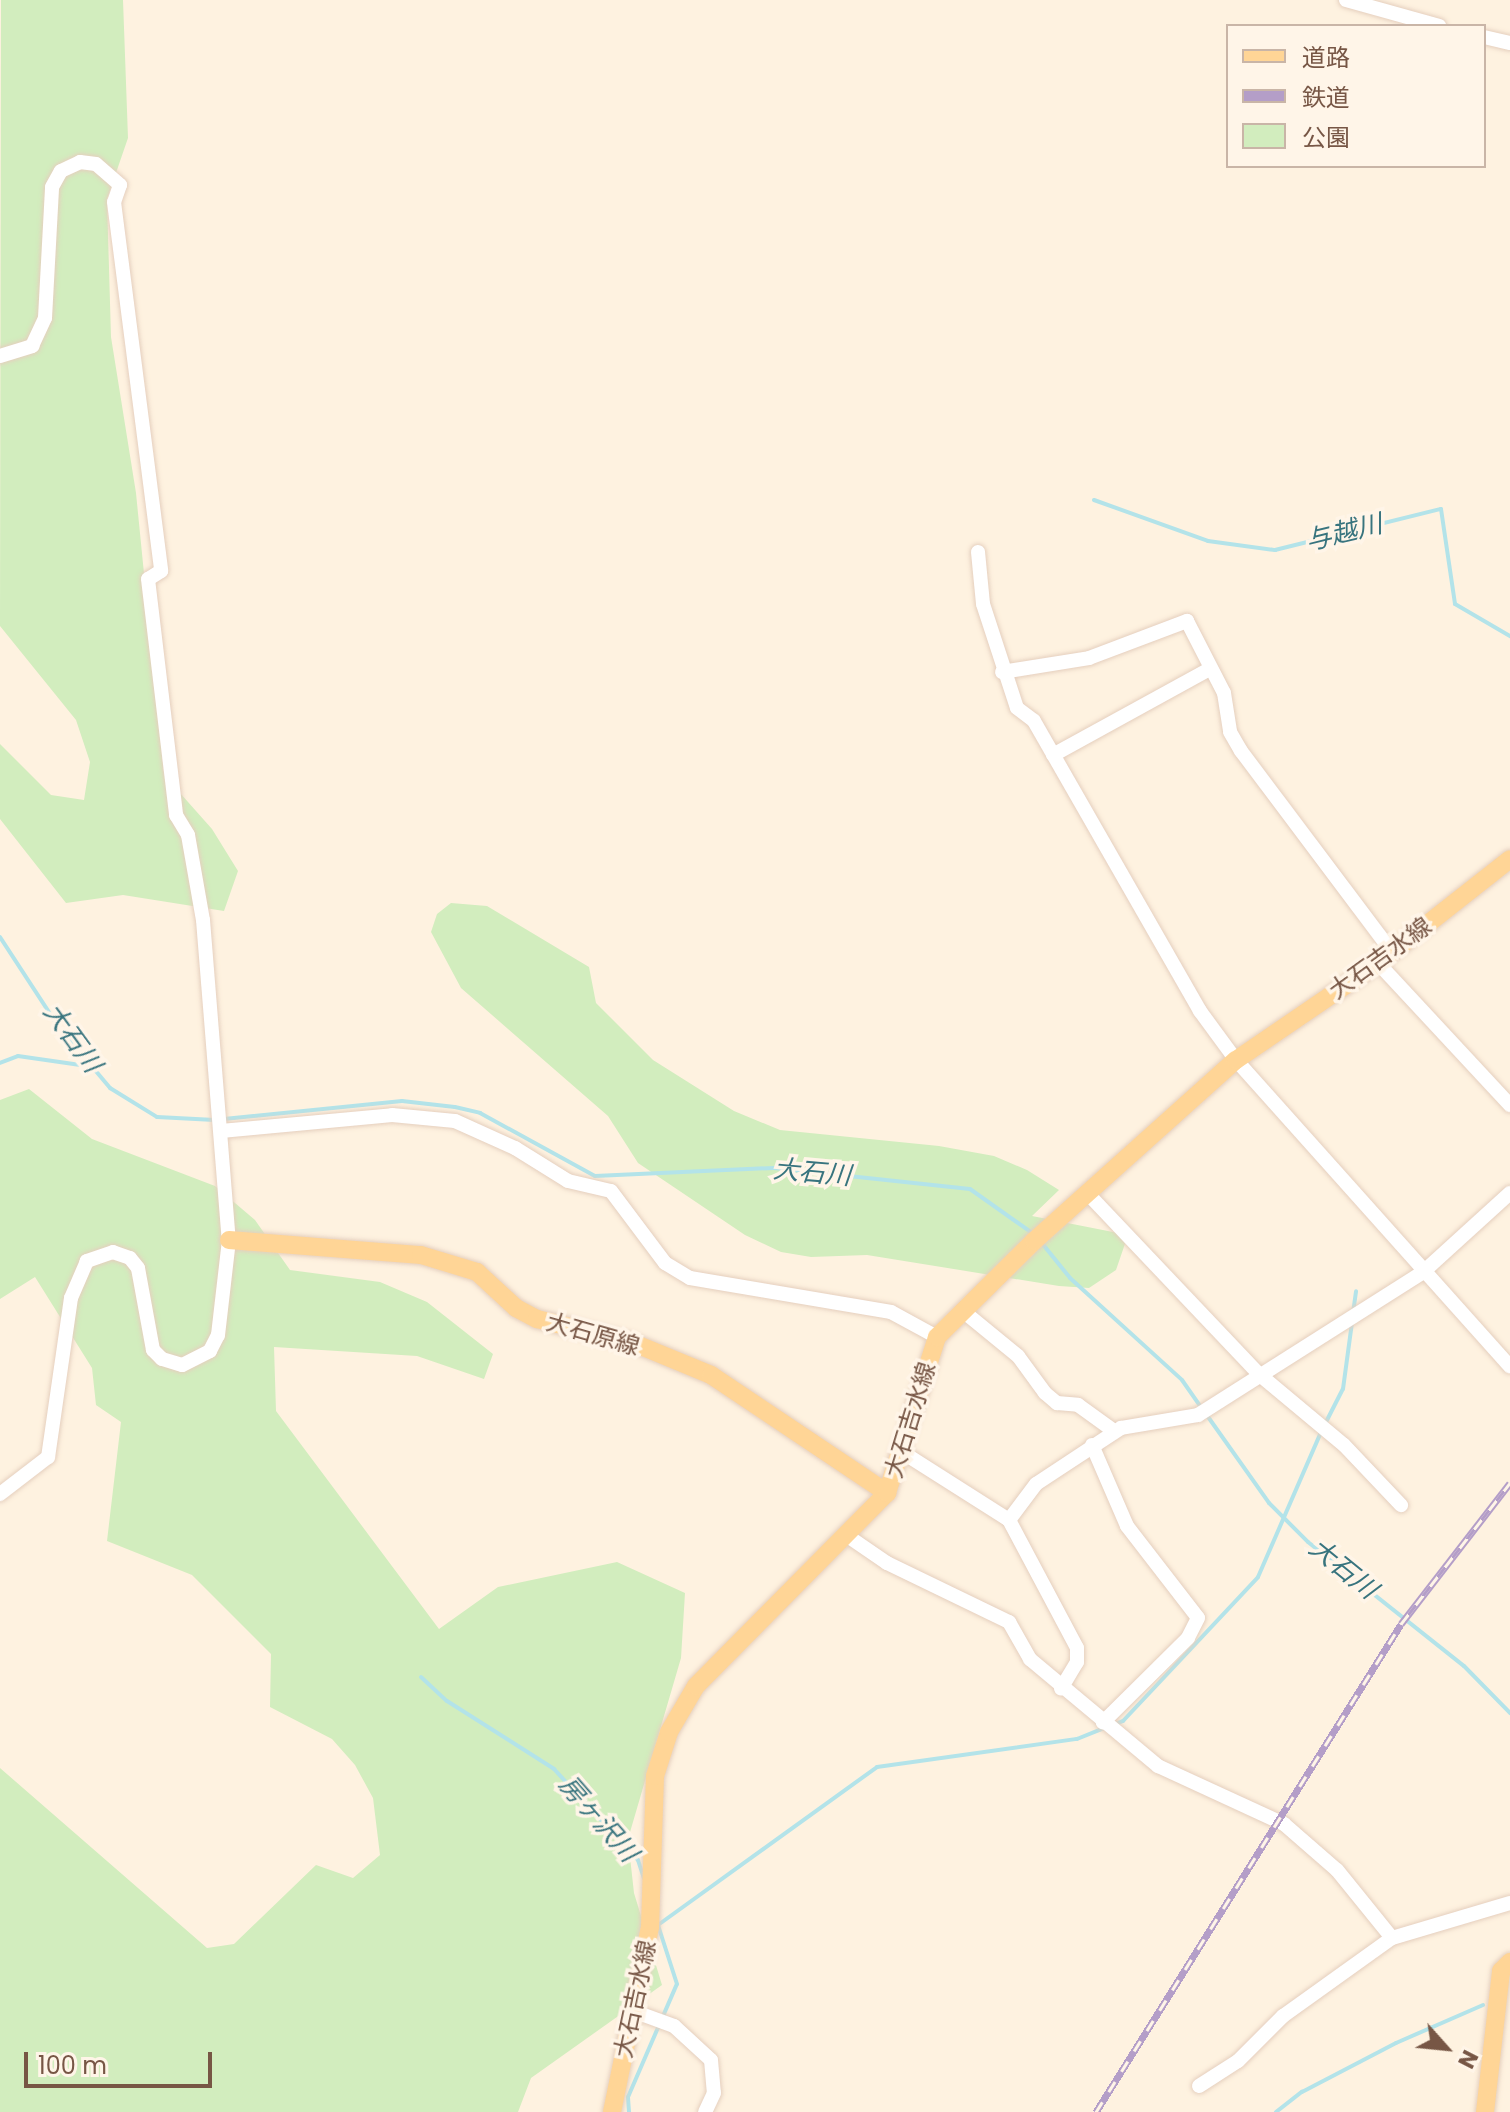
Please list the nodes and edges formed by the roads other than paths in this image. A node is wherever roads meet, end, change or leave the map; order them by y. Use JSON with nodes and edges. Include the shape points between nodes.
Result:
{"nodes":[{"id":1,"x":1346,"y":0,"type":"edge"},
{"id":2,"x":1432,"y":24,"type":"edge"},
{"id":3,"x":1486,"y":37,"type":"edge"},
{"id":4,"x":1510,"y":43,"type":"edge"},
{"id":5,"x":0,"y":356,"type":"edge"},
{"id":6,"x":978,"y":552,"type":"dead end"},
{"id":7,"x":1211,"y":668,"type":"junction"},
{"id":8,"x":1002,"y":672,"type":"junction"},
{"id":9,"x":1053,"y":755,"type":"junction"},
{"id":10,"x":1510,"y":859,"type":"edge"},
{"id":11,"x":1385,"y":957,"type":"junction"},
{"id":12,"x":1236,"y":1060,"type":"junction"},
{"id":13,"x":1510,"y":1105,"type":"edge"},
{"id":14,"x":220,"y":1129,"type":"junction"},
{"id":15,"x":1510,"y":1193,"type":"edge"},
{"id":16,"x":1089,"y":1195,"type":"junction"},
{"id":17,"x":229,"y":1240,"type":"junction"},
{"id":18,"x":1422,"y":1273,"type":"junction"},
{"id":19,"x":963,"y":1311,"type":"junction"},
{"id":20,"x":937,"y":1337,"type":"junction"},
{"id":21,"x":1510,"y":1366,"type":"edge"},
{"id":22,"x":1260,"y":1375,"type":"junction"},
{"id":23,"x":1114,"y":1431,"type":"junction"},
{"id":24,"x":1092,"y":1445,"type":"junction"},
{"id":25,"x":902,"y":1452,"type":"junction"},
{"id":26,"x":887,"y":1493,"type":"junction"},
{"id":27,"x":0,"y":1494,"type":"edge"},
{"id":28,"x":1401,"y":1505,"type":"dead end"},
{"id":29,"x":1009,"y":1520,"type":"junction"},
{"id":30,"x":849,"y":1537,"type":"junction"},
{"id":31,"x":1061,"y":1689,"type":"junction"},
{"id":32,"x":1103,"y":1722,"type":"junction"},
{"id":33,"x":1510,"y":1903,"type":"edge"},
{"id":34,"x":1392,"y":1938,"type":"junction"},
{"id":35,"x":1510,"y":1962,"type":"edge"},
{"id":36,"x":633,"y":2011,"type":"junction"},
{"id":37,"x":1199,"y":2086,"type":"dead end"},
{"id":38,"x":612,"y":2112,"type":"edge"},
{"id":39,"x":705,"y":2112,"type":"edge"},
{"id":40,"x":1485,"y":2112,"type":"edge"}],
"edges":[{"from":1,"to":2,"type":"street"},
{"from":3,"to":4,"type":"street"},
{"from":5,"to":14,"type":"street","via":[[32,346],[45,318],[52,187],[61,171],[80,162],[96,164],[120,185],[114,202],[161,571],[148,579],[176,815],[188,835],[203,920]]},
{"from":6,"to":8,"type":"street","via":[[983,604]]},
{"from":7,"to":8,"type":"street","via":[[1187,621],[1089,658]]},
{"from":7,"to":9,"type":"street"},
{"from":7,"to":11,"type":"street","via":[[1241,751]]},
{"from":8,"to":9,"type":"street","via":[[1017,708],[1034,721]]},
{"from":9,"to":12,"type":"street","via":[[1200,1011]]},
{"from":10,"to":11,"type":"main road","name":"大石吉水線"},
{"from":11,"to":12,"type":"main road","name":"大石吉水線"},
{"from":11,"to":13,"type":"street"},
{"from":12,"to":16,"type":"main road","name":"大石吉水線"},
{"from":12,"to":18,"type":"street"},
{"from":14,"to":17,"type":"street"},
{"from":14,"to":20,"type":"street","via":[[392,1115],[455,1121],[515,1148],[568,1181],[611,1191],[665,1263],[690,1278],[891,1312]]},
{"from":15,"to":18,"type":"street"},
{"from":16,"to":19,"type":"main road","name":"大石吉水線"},
{"from":16,"to":22,"type":"street"},
{"from":17,"to":26,"type":"main road","name":"大石原線","via":[[421,1255],[477,1272],[516,1308],[537,1319],[631,1342],[711,1375]]},
{"from":17,"to":27,"type":"street","via":[[218,1335],[210,1351],[182,1365],[153,1350],[138,1268],[130,1258],[113,1252],[87,1261],[71,1298],[48,1457]]},
{"from":18,"to":21,"type":"street"},
{"from":18,"to":22,"type":"street"},
{"from":19,"to":20,"type":"main road","name":"大石吉水線"},
{"from":19,"to":23,"type":"street","via":[[1018,1356],[1057,1403],[1078,1405]]},
{"from":20,"to":25,"type":"main road","name":"大石吉水線"},
{"from":22,"to":23,"type":"street","via":[[1198,1415]]},
{"from":22,"to":28,"type":"street","via":[[1344,1445]]},
{"from":23,"to":24,"type":"street"},
{"from":24,"to":29,"type":"street","via":[[1036,1484]]},
{"from":24,"to":32,"type":"street","via":[[1127,1526],[1198,1618],[1188,1638]]},
{"from":25,"to":26,"type":"main road","name":"大石吉水線"},
{"from":25,"to":29,"type":"street"},
{"from":26,"to":30,"type":"main road","name":"大石吉水線"},
{"from":29,"to":31,"type":"street","via":[[1077,1648],[1077,1662]]},
{"from":30,"to":31,"type":"street","via":[[887,1563],[1009,1622],[1030,1659]]},
{"from":30,"to":36,"type":"main road","name":"大石吉水線","via":[[696,1686],[669,1732],[655,1776],[650,1927]]},
{"from":31,"to":32,"type":"street"},
{"from":32,"to":34,"type":"street","via":[[1158,1766],[1284,1824],[1337,1870]]},
{"from":33,"to":34,"type":"street"},
{"from":34,"to":37,"type":"street","via":[[1283,2016],[1238,2061]]},
{"from":35,"to":40,"type":"main road","via":[[1501,1971]]},
{"from":36,"to":38,"type":"main road","name":"大石吉水線"},
{"from":36,"to":39,"type":"street","via":[[674,2026],[711,2060],[714,2093]]}]}
